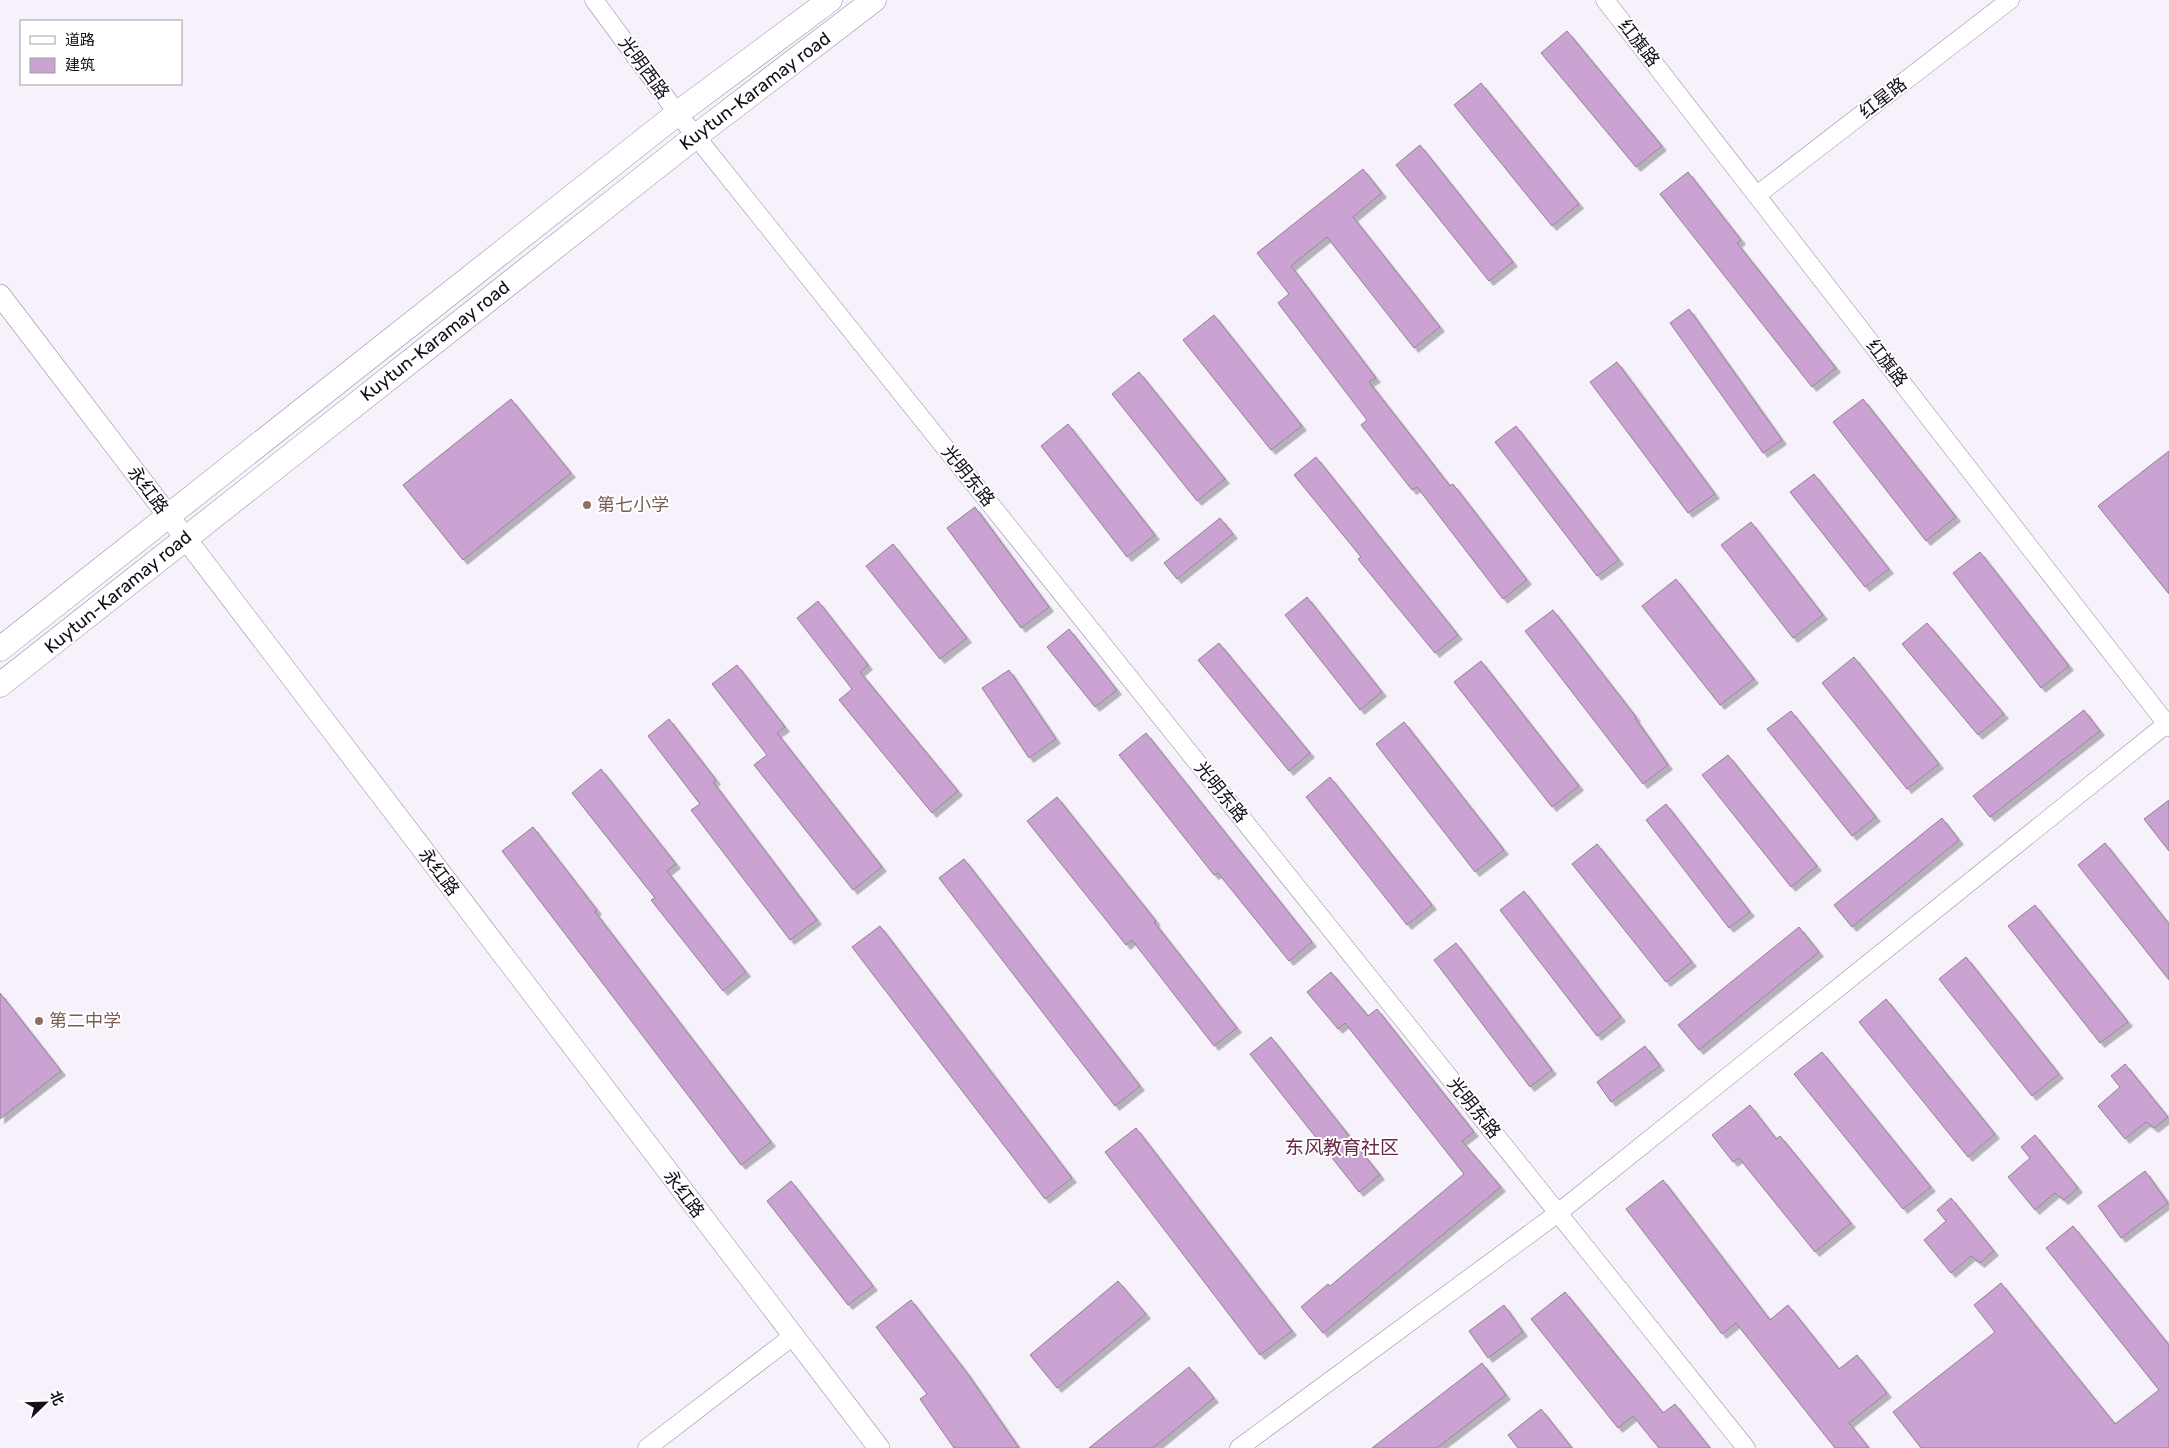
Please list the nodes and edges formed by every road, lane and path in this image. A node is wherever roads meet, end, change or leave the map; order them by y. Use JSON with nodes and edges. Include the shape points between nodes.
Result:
{"nodes":[{"id":1,"x":594,"y":0,"type":"edge"},
{"id":2,"x":830,"y":0,"type":"edge"},
{"id":3,"x":874,"y":0,"type":"edge"},
{"id":4,"x":1605,"y":0,"type":"edge"},
{"id":5,"x":2010,"y":0,"type":"edge"},
{"id":6,"x":678,"y":114,"type":"junction"},
{"id":7,"x":696,"y":136,"type":"junction"},
{"id":8,"x":1757,"y":195,"type":"junction"},
{"id":9,"x":0,"y":295,"type":"edge"},
{"id":10,"x":168,"y":515,"type":"junction"},
{"id":11,"x":185,"y":538,"type":"junction"},
{"id":12,"x":0,"y":649,"type":"edge"},
{"id":13,"x":0,"y":685,"type":"edge"},
{"id":14,"x":2168,"y":724,"type":"edge"},
{"id":15,"x":1558,"y":1213,"type":"junction"},
{"id":16,"x":792,"y":1336,"type":"junction"},
{"id":17,"x":647,"y":1448,"type":"edge"},
{"id":18,"x":879,"y":1448,"type":"edge"},
{"id":19,"x":1239,"y":1448,"type":"edge"},
{"id":20,"x":1746,"y":1448,"type":"edge"}],
"edges":[{"from":1,"to":6,"type":"street","name":"光明西路"},
{"from":2,"to":6,"type":"main road","name":"Kuytun-Karamay road"},
{"from":3,"to":7,"type":"main road","name":"Kuytun-Karamay road"},
{"from":4,"to":8,"type":"street","name":"红旗路"},
{"from":5,"to":8,"type":"street","name":"红星路"},
{"from":6,"to":7,"type":"street","name":"光明西路"},
{"from":6,"to":10,"type":"main road","name":"Kuytun-Karamay road"},
{"from":7,"to":11,"type":"main road","name":"Kuytun-Karamay road"},
{"from":7,"to":15,"type":"street","name":"光明东路"},
{"from":8,"to":14,"type":"street","name":"红旗路"},
{"from":9,"to":10,"type":"street","name":"永红路"},
{"from":10,"to":11,"type":"street","name":"永红路"},
{"from":10,"to":12,"type":"main road","name":"Kuytun-Karamay road"},
{"from":11,"to":13,"type":"main road","name":"Kuytun-Karamay road"},
{"from":11,"to":16,"type":"street","name":"永红路"},
{"from":14,"to":15,"type":"street"},
{"from":15,"to":19,"type":"street"},
{"from":15,"to":20,"type":"street","name":"光明东路"},
{"from":16,"to":17,"type":"street"},
{"from":16,"to":18,"type":"street","name":"永红路"}]}
